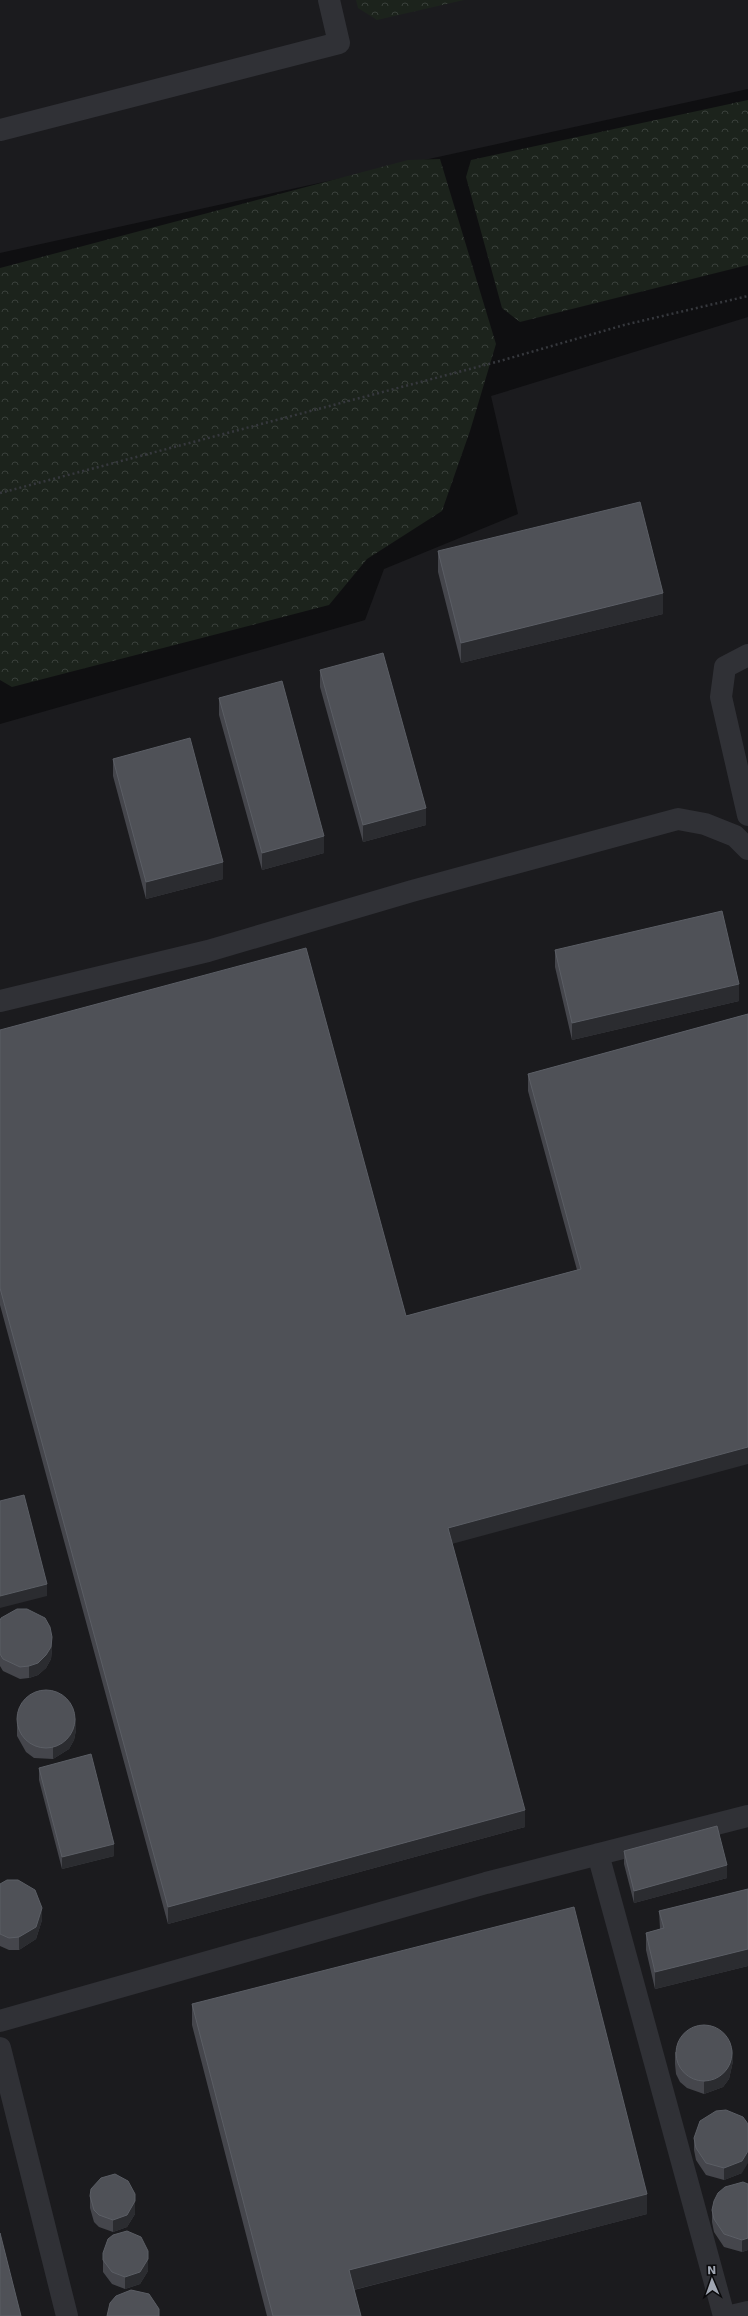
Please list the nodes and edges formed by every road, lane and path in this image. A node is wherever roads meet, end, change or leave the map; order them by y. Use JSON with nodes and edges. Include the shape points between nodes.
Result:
{"nodes":[{"id":1,"x":329,"y":0,"type":"edge"},
{"id":2,"x":0,"y":130,"type":"edge"},
{"id":3,"x":748,"y":296,"type":"edge"},
{"id":4,"x":0,"y":493,"type":"edge"},
{"id":5,"x":748,"y":655,"type":"edge"},
{"id":6,"x":748,"y":815,"type":"edge"},
{"id":7,"x":748,"y":849,"type":"edge"},
{"id":8,"x":0,"y":1001,"type":"edge"},
{"id":9,"x":748,"y":1816,"type":"edge"},
{"id":10,"x":598,"y":1854,"type":"junction"},
{"id":11,"x":0,"y":2020,"type":"edge"},
{"id":12,"x":0,"y":2048,"type":"edge"},
{"id":13,"x":748,"y":2312,"type":"edge"},
{"id":14,"x":67,"y":2316,"type":"edge"},
{"id":15,"x":724,"y":2316,"type":"edge"},
{"id":16,"x":732,"y":2316,"type":"edge"}],
"edges":[{"from":1,"to":2,"type":"lane","via":[[339,43]]},
{"from":3,"to":4,"type":"path","via":[[624,325],[493,363]]},
{"from":5,"to":6,"type":"lane","via":[[725,667],[721,697]]},
{"from":7,"to":8,"type":"lane","via":[[735,836],[705,824],[678,819],[412,891],[208,951]]},
{"from":9,"to":10,"type":"lane"},
{"from":10,"to":11,"type":"lane","via":[[478,1885]]},
{"from":10,"to":15,"type":"lane"},
{"from":12,"to":14,"type":"lane"},
{"from":13,"to":16,"type":"lane"}]}
